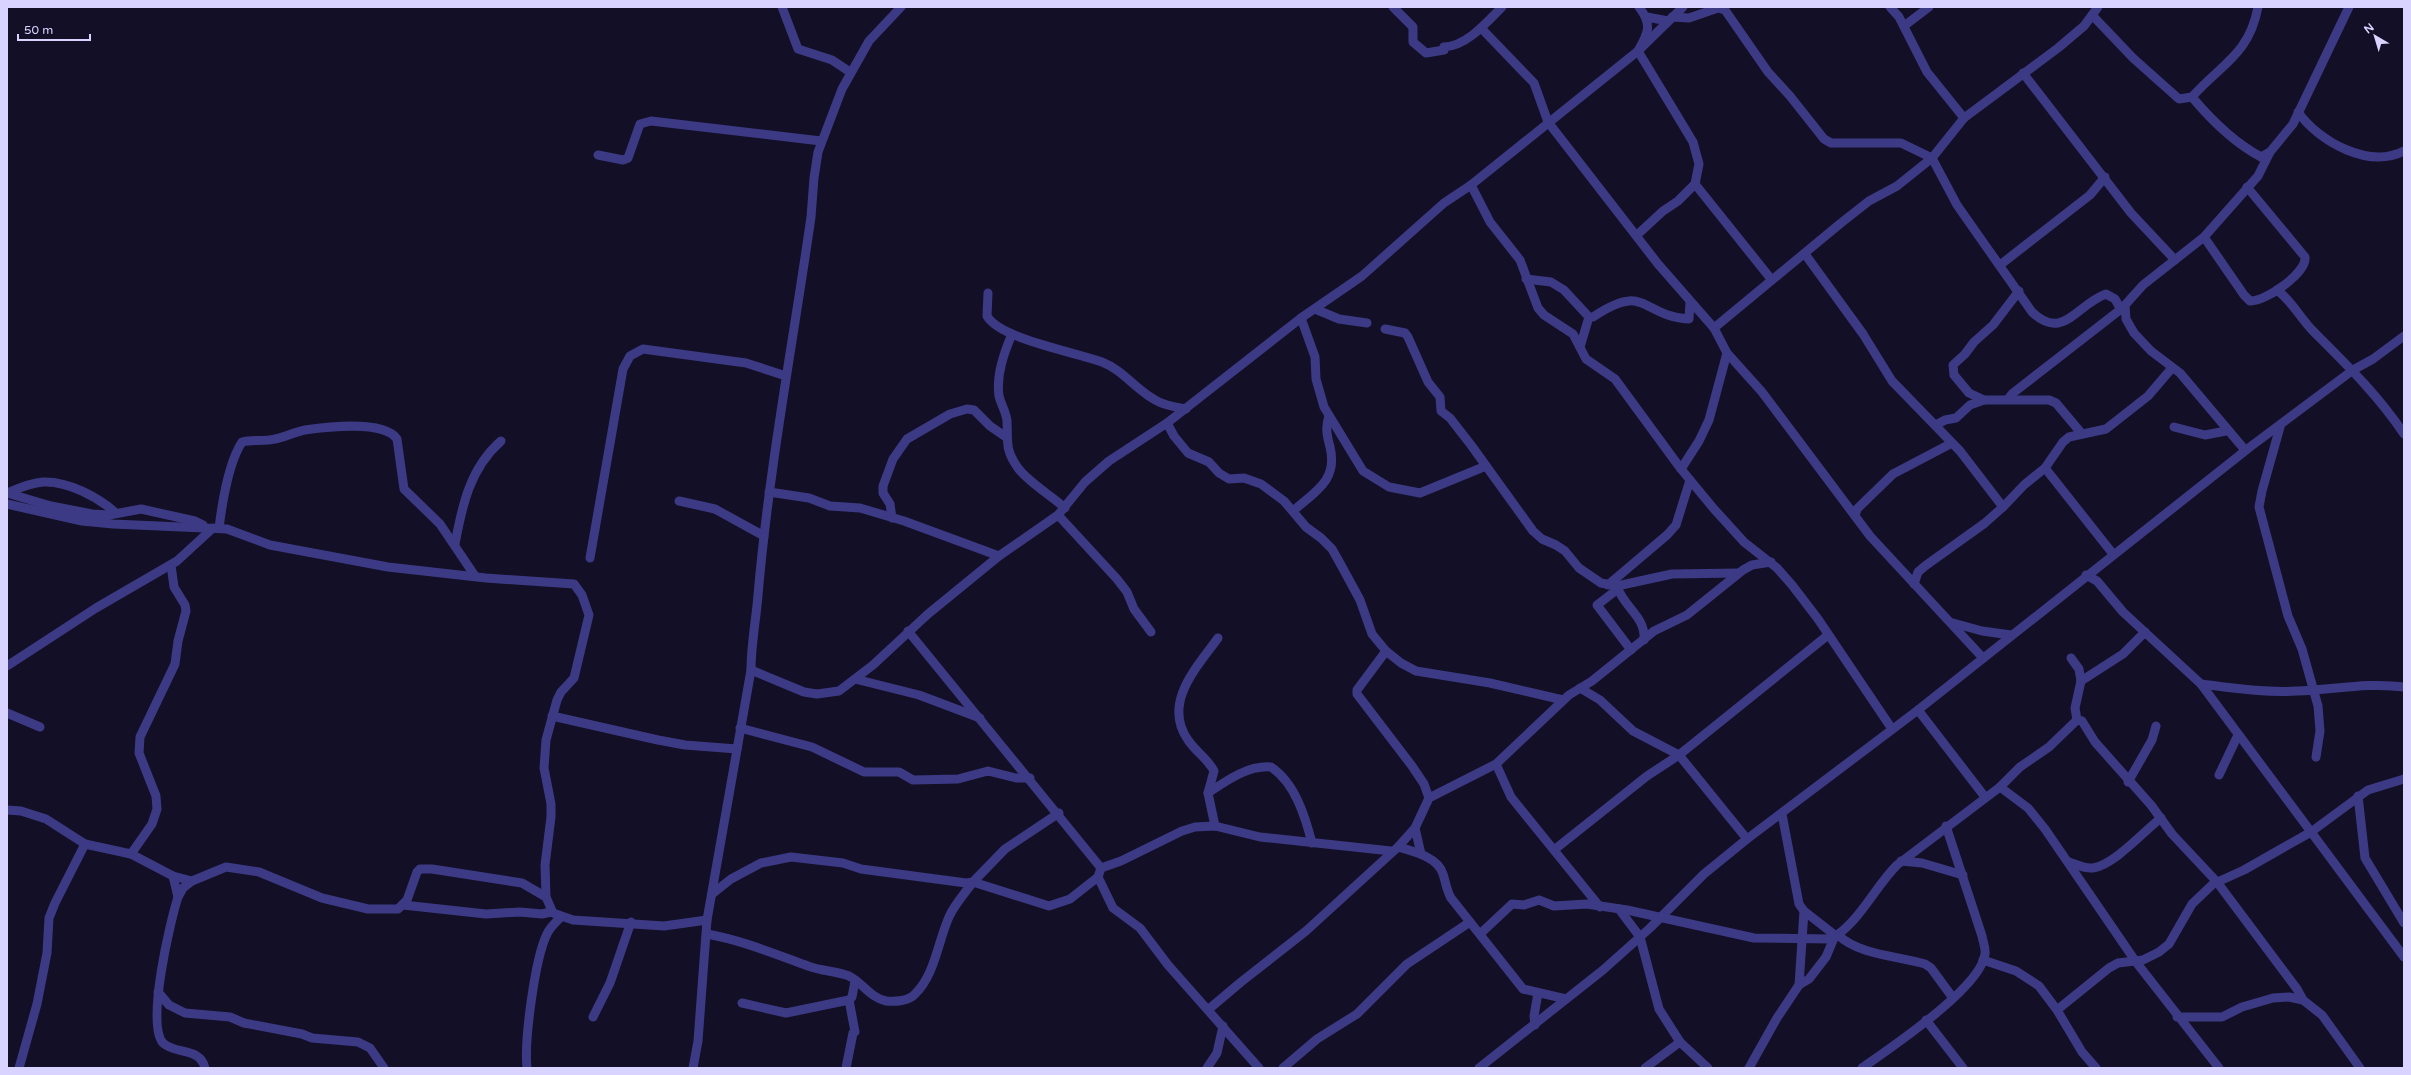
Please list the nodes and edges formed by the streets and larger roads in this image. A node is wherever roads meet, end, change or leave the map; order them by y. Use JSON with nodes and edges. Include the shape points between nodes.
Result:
{"nodes":[{"id":1,"x":782,"y":7,"type":"edge"},
{"id":2,"x":901,"y":7,"type":"edge"},
{"id":3,"x":1393,"y":7,"type":"edge"},
{"id":4,"x":1502,"y":7,"type":"edge"},
{"id":5,"x":1639,"y":7,"type":"edge"},
{"id":6,"x":1683,"y":7,"type":"edge"},
{"id":7,"x":1890,"y":7,"type":"edge"},
{"id":8,"x":1929,"y":7,"type":"edge"},
{"id":9,"x":2098,"y":7,"type":"edge"},
{"id":10,"x":2258,"y":7,"type":"edge"},
{"id":11,"x":2350,"y":7,"type":"edge"},
{"id":12,"x":2092,"y":15,"type":"junction"},
{"id":13,"x":1647,"y":17,"type":"junction"},
{"id":14,"x":1670,"y":19,"type":"junction"},
{"id":15,"x":1904,"y":26,"type":"junction"},
{"id":16,"x":1481,"y":28,"type":"junction"},
{"id":17,"x":1638,"y":51,"type":"junction"},
{"id":18,"x":850,"y":72,"type":"junction"},
{"id":19,"x":2023,"y":73,"type":"junction"},
{"id":20,"x":2192,"y":97,"type":"junction"},
{"id":21,"x":2298,"y":112,"type":"junction"},
{"id":22,"x":1964,"y":118,"type":"junction"},
{"id":23,"x":1548,"y":122,"type":"junction"},
{"id":24,"x":821,"y":141,"type":"junction"},
{"id":25,"x":2404,"y":151,"type":"edge"},
{"id":26,"x":2270,"y":152,"type":"junction"},
{"id":27,"x":598,"y":155,"type":"dead end"},
{"id":28,"x":1932,"y":158,"type":"junction"},
{"id":29,"x":2105,"y":177,"type":"junction"},
{"id":30,"x":1695,"y":184,"type":"junction"},
{"id":31,"x":1471,"y":185,"type":"junction"},
{"id":32,"x":2247,"y":187,"type":"junction"},
{"id":33,"x":1637,"y":235,"type":"junction"},
{"id":34,"x":2204,"y":238,"type":"junction"},
{"id":35,"x":1805,"y":254,"type":"junction"},
{"id":36,"x":2174,"y":260,"type":"junction"},
{"id":37,"x":2000,"y":266,"type":"junction"},
{"id":38,"x":1526,"y":279,"type":"junction"},
{"id":39,"x":1771,"y":279,"type":"junction"},
{"id":40,"x":2277,"y":290,"type":"junction"},
{"id":41,"x":2019,"y":291,"type":"junction"},
{"id":42,"x":988,"y":293,"type":"dead end"},
{"id":43,"x":1690,"y":302,"type":"junction"},
{"id":44,"x":2123,"y":307,"type":"junction"},
{"id":45,"x":1315,"y":308,"type":"junction"},
{"id":46,"x":1589,"y":317,"type":"junction"},
{"id":47,"x":1301,"y":318,"type":"junction"},
{"id":48,"x":1367,"y":323,"type":"dead end"},
{"id":49,"x":1714,"y":328,"type":"junction"},
{"id":50,"x":1385,"y":329,"type":"dead end"},
{"id":51,"x":1012,"y":334,"type":"junction"},
{"id":52,"x":2404,"y":336,"type":"edge"},
{"id":53,"x":1580,"y":347,"type":"junction"},
{"id":54,"x":1727,"y":353,"type":"junction"},
{"id":55,"x":2172,"y":368,"type":"junction"},
{"id":56,"x":2353,"y":370,"type":"junction"},
{"id":57,"x":786,"y":376,"type":"junction"},
{"id":58,"x":2008,"y":399,"type":"junction"},
{"id":59,"x":1984,"y":400,"type":"junction"},
{"id":60,"x":1186,"y":409,"type":"junction"},
{"id":61,"x":1329,"y":416,"type":"junction"},
{"id":62,"x":1167,"y":423,"type":"junction"},
{"id":63,"x":1936,"y":425,"type":"junction"},
{"id":64,"x":2174,"y":427,"type":"dead end"},
{"id":65,"x":2280,"y":428,"type":"dead end"},
{"id":66,"x":2226,"y":430,"type":"junction"},
{"id":67,"x":2082,"y":434,"type":"junction"},
{"id":68,"x":2404,"y":434,"type":"edge"},
{"id":69,"x":1006,"y":436,"type":"junction"},
{"id":70,"x":500,"y":441,"type":"dead end"},
{"id":71,"x":1952,"y":443,"type":"junction"},
{"id":72,"x":2245,"y":450,"type":"junction"},
{"id":73,"x":1486,"y":466,"type":"junction"},
{"id":74,"x":2045,"y":468,"type":"junction"},
{"id":75,"x":1681,"y":469,"type":"junction"},
{"id":76,"x":1690,"y":480,"type":"junction"},
{"id":77,"x":770,"y":492,"type":"junction"},
{"id":78,"x":7,"y":493,"type":"edge"},
{"id":79,"x":679,"y":501,"type":"dead end"},
{"id":80,"x":7,"y":504,"type":"edge"},
{"id":81,"x":2003,"y":506,"type":"junction"},
{"id":82,"x":1065,"y":508,"type":"junction"},
{"id":83,"x":1293,"y":511,"type":"junction"},
{"id":84,"x":116,"y":513,"type":"junction"},
{"id":85,"x":1058,"y":515,"type":"junction"},
{"id":86,"x":1855,"y":516,"type":"junction"},
{"id":87,"x":892,"y":518,"type":"junction"},
{"id":88,"x":212,"y":528,"type":"junction"},
{"id":89,"x":764,"y":536,"type":"junction"},
{"id":90,"x":455,"y":544,"type":"junction"},
{"id":91,"x":2113,"y":554,"type":"junction"},
{"id":92,"x":999,"y":556,"type":"junction"},
{"id":93,"x":590,"y":558,"type":"dead end"},
{"id":94,"x":1771,"y":562,"type":"junction"},
{"id":95,"x":171,"y":565,"type":"junction"},
{"id":96,"x":1738,"y":573,"type":"junction"},
{"id":97,"x":475,"y":576,"type":"junction"},
{"id":98,"x":2086,"y":576,"type":"junction"},
{"id":99,"x":1914,"y":584,"type":"junction"},
{"id":100,"x":1614,"y":587,"type":"junction"},
{"id":101,"x":1953,"y":623,"type":"junction"},
{"id":102,"x":908,"y":631,"type":"junction"},
{"id":103,"x":1151,"y":632,"type":"dead end"},
{"id":104,"x":2145,"y":632,"type":"junction"},
{"id":105,"x":1828,"y":635,"type":"junction"},
{"id":106,"x":2011,"y":635,"type":"junction"},
{"id":107,"x":1218,"y":638,"type":"dead end"},
{"id":108,"x":1644,"y":640,"type":"junction"},
{"id":109,"x":1631,"y":650,"type":"junction"},
{"id":110,"x":1386,"y":651,"type":"junction"},
{"id":111,"x":1983,"y":658,"type":"junction"},
{"id":112,"x":2071,"y":658,"type":"dead end"},
{"id":113,"x":9,"y":664,"type":"edge"},
{"id":114,"x":751,"y":670,"type":"junction"},
{"id":115,"x":7,"y":674,"type":"edge"},
{"id":116,"x":855,"y":679,"type":"junction"},
{"id":117,"x":2081,"y":681,"type":"junction"},
{"id":118,"x":2202,"y":684,"type":"junction"},
{"id":119,"x":2404,"y":687,"type":"edge"},
{"id":120,"x":1580,"y":688,"type":"junction"},
{"id":121,"x":2314,"y":690,"type":"junction"},
{"id":122,"x":1563,"y":700,"type":"junction"},
{"id":123,"x":1918,"y":710,"type":"junction"},
{"id":124,"x":7,"y":713,"type":"edge"},
{"id":125,"x":552,"y":716,"type":"junction"},
{"id":126,"x":980,"y":718,"type":"junction"},
{"id":127,"x":2077,"y":720,"type":"junction"},
{"id":128,"x":2156,"y":726,"type":"dead end"},
{"id":129,"x":40,"y":727,"type":"dead end"},
{"id":130,"x":740,"y":728,"type":"junction"},
{"id":131,"x":1892,"y":729,"type":"junction"},
{"id":132,"x":2238,"y":735,"type":"junction"},
{"id":133,"x":737,"y":749,"type":"junction"},
{"id":134,"x":1679,"y":755,"type":"junction"},
{"id":135,"x":2316,"y":757,"type":"dead end"},
{"id":136,"x":1496,"y":764,"type":"junction"},
{"id":137,"x":2219,"y":775,"type":"dead end"},
{"id":138,"x":1030,"y":778,"type":"junction"},
{"id":139,"x":2404,"y":779,"type":"edge"},
{"id":140,"x":2128,"y":782,"type":"junction"},
{"id":141,"x":2000,"y":787,"type":"junction"},
{"id":142,"x":1208,"y":793,"type":"junction"},
{"id":143,"x":2358,"y":796,"type":"junction"},
{"id":144,"x":1985,"y":797,"type":"junction"},
{"id":145,"x":1429,"y":798,"type":"junction"},
{"id":146,"x":7,"y":810,"type":"edge"},
{"id":147,"x":1059,"y":813,"type":"junction"},
{"id":148,"x":1782,"y":814,"type":"junction"},
{"id":149,"x":2161,"y":818,"type":"junction"},
{"id":150,"x":1215,"y":826,"type":"junction"},
{"id":151,"x":1946,"y":826,"type":"junction"},
{"id":152,"x":1415,"y":828,"type":"junction"},
{"id":153,"x":2311,"y":832,"type":"junction"},
{"id":154,"x":1747,"y":839,"type":"junction"},
{"id":155,"x":1312,"y":843,"type":"junction"},
{"id":156,"x":85,"y":844,"type":"junction"},
{"id":157,"x":1395,"y":849,"type":"junction"},
{"id":158,"x":1554,"y":850,"type":"junction"},
{"id":159,"x":131,"y":854,"type":"junction"},
{"id":160,"x":1421,"y":854,"type":"junction"},
{"id":161,"x":1901,"y":861,"type":"junction"},
{"id":162,"x":2069,"y":862,"type":"junction"},
{"id":163,"x":1101,"y":868,"type":"junction"},
{"id":164,"x":1963,"y":875,"type":"junction"},
{"id":165,"x":173,"y":876,"type":"junction"},
{"id":166,"x":1098,"y":877,"type":"junction"},
{"id":167,"x":192,"y":881,"type":"junction"},
{"id":168,"x":973,"y":882,"type":"junction"},
{"id":169,"x":2217,"y":882,"type":"junction"},
{"id":170,"x":712,"y":894,"type":"junction"},
{"id":171,"x":178,"y":897,"type":"junction"},
{"id":172,"x":546,"y":897,"type":"junction"},
{"id":173,"x":403,"y":905,"type":"junction"},
{"id":174,"x":1600,"y":907,"type":"junction"},
{"id":175,"x":1620,"y":909,"type":"junction"},
{"id":176,"x":1804,"y":911,"type":"junction"},
{"id":177,"x":552,"y":912,"type":"junction"},
{"id":178,"x":561,"y":917,"type":"junction"},
{"id":179,"x":1659,"y":918,"type":"junction"},
{"id":180,"x":708,"y":920,"type":"junction"},
{"id":181,"x":631,"y":922,"type":"junction"},
{"id":182,"x":1470,"y":922,"type":"junction"},
{"id":183,"x":2404,"y":923,"type":"edge"},
{"id":184,"x":707,"y":934,"type":"junction"},
{"id":185,"x":1480,"y":934,"type":"junction"},
{"id":186,"x":1836,"y":936,"type":"junction"},
{"id":187,"x":1640,"y":937,"type":"junction"},
{"id":188,"x":1802,"y":938,"type":"junction"},
{"id":189,"x":2404,"y":957,"type":"edge"},
{"id":190,"x":1983,"y":960,"type":"junction"},
{"id":191,"x":2136,"y":962,"type":"junction"},
{"id":192,"x":855,"y":981,"type":"junction"},
{"id":193,"x":1799,"y":985,"type":"junction"},
{"id":194,"x":158,"y":992,"type":"junction"},
{"id":195,"x":1538,"y":993,"type":"junction"},
{"id":196,"x":1953,"y":998,"type":"junction"},
{"id":197,"x":1566,"y":999,"type":"junction"},
{"id":198,"x":849,"y":1000,"type":"junction"},
{"id":199,"x":2303,"y":1000,"type":"junction"},
{"id":200,"x":742,"y":1002,"type":"dead end"},
{"id":201,"x":1209,"y":1009,"type":"junction"},
{"id":202,"x":2057,"y":1010,"type":"junction"},
{"id":203,"x":592,"y":1017,"type":"dead end"},
{"id":204,"x":2177,"y":1017,"type":"junction"},
{"id":205,"x":1926,"y":1020,"type":"junction"},
{"id":206,"x":1535,"y":1025,"type":"junction"},
{"id":207,"x":1223,"y":1026,"type":"junction"},
{"id":208,"x":1680,"y":1042,"type":"junction"},
{"id":209,"x":19,"y":1068,"type":"edge"},
{"id":210,"x":205,"y":1068,"type":"edge"},
{"id":211,"x":384,"y":1068,"type":"edge"},
{"id":212,"x":527,"y":1068,"type":"edge"},
{"id":213,"x":693,"y":1068,"type":"edge"},
{"id":214,"x":846,"y":1068,"type":"edge"},
{"id":215,"x":1207,"y":1068,"type":"edge"},
{"id":216,"x":1259,"y":1068,"type":"edge"},
{"id":217,"x":1282,"y":1068,"type":"edge"},
{"id":218,"x":1479,"y":1068,"type":"edge"},
{"id":219,"x":1645,"y":1068,"type":"edge"},
{"id":220,"x":1708,"y":1068,"type":"edge"},
{"id":221,"x":1749,"y":1068,"type":"edge"},
{"id":222,"x":1862,"y":1068,"type":"edge"},
{"id":223,"x":1963,"y":1068,"type":"edge"},
{"id":224,"x":2096,"y":1068,"type":"edge"},
{"id":225,"x":2219,"y":1068,"type":"edge"},
{"id":226,"x":2360,"y":1068,"type":"edge"}],
"edges":[{"from":1,"to":18,"type":"street","via":[[798,50],[832,60]]},
{"from":2,"to":18,"type":"street","via":[[869,42]]},
{"from":3,"to":16,"type":"street","via":[[1413,27],[1413,42],[1426,53],[1453,46]]},
{"from":4,"to":16,"type":"street"},
{"from":5,"to":13,"type":"street"},
{"from":6,"to":14,"type":"street"},
{"from":7,"to":15,"type":"street"},
{"from":8,"to":15,"type":"street"},
{"from":9,"to":12,"type":"street"},
{"from":10,"to":20,"type":"street","via":[[2255,24],[2240,48]]},
{"from":11,"to":21,"type":"street"},
{"from":12,"to":19,"type":"street","via":[[2084,26],[2058,48]]},
{"from":12,"to":20,"type":"street","via":[[2133,58],[2179,99]]},
{"from":13,"to":14,"type":"street"},
{"from":13,"to":17,"type":"street","via":[[1648,34]]},
{"from":14,"to":17,"type":"street"},
{"from":14,"to":28,"type":"street","via":[[1689,18],[1718,8],[1725,10],[1768,72],[1824,139],[1831,143],[1901,143]]},
{"from":15,"to":22,"type":"street","via":[[1927,72]]},
{"from":16,"to":23,"type":"street","via":[[1534,83]]},
{"from":17,"to":23,"type":"street"},
{"from":17,"to":30,"type":"street","via":[[1693,142],[1699,164]]},
{"from":18,"to":24,"type":"street"},
{"from":19,"to":22,"type":"street"},
{"from":19,"to":29,"type":"street"},
{"from":20,"to":26,"type":"street","via":[[2215,124],[2246,149],[2260,157]]},
{"from":21,"to":25,"type":"street","via":[[2308,126],[2361,155],[2378,158],[2394,156]]},
{"from":21,"to":26,"type":"street","via":[[2282,139]]},
{"from":22,"to":28,"type":"street"},
{"from":23,"to":31,"type":"street"},
{"from":23,"to":33,"type":"street","via":[[1597,188]]},
{"from":24,"to":27,"type":"street","via":[[651,121],[640,124],[628,158],[623,160]]},
{"from":24,"to":57,"type":"street"},
{"from":26,"to":32,"type":"street","via":[[2258,176]]},
{"from":28,"to":35,"type":"street","via":[[1897,186],[1863,205]]},
{"from":28,"to":37,"type":"street","via":[[1957,205]]},
{"from":29,"to":36,"type":"street","via":[[2131,213]]},
{"from":29,"to":37,"type":"street","via":[[2090,195]]},
{"from":30,"to":33,"type":"street"},
{"from":30,"to":39,"type":"street"},
{"from":31,"to":38,"type":"street","via":[[1490,222],[1520,260]]},
{"from":31,"to":45,"type":"street","via":[[1444,202],[1362,276]]},
{"from":32,"to":34,"type":"street"},
{"from":32,"to":40,"type":"street","via":[[2305,257],[2305,262],[2297,273]]},
{"from":33,"to":43,"type":"street"},
{"from":34,"to":36,"type":"street"},
{"from":34,"to":40,"type":"street","via":[[2250,301],[2261,300]]},
{"from":35,"to":39,"type":"street"},
{"from":35,"to":63,"type":"street","via":[[1863,334],[1892,381]]},
{"from":36,"to":44,"type":"street","via":[[2143,285]]},
{"from":37,"to":41,"type":"street"},
{"from":38,"to":46,"type":"street","via":[[1551,282],[1564,290]]},
{"from":38,"to":53,"type":"street","via":[[1538,308],[1544,315],[1573,334]]},
{"from":39,"to":49,"type":"street"},
{"from":40,"to":56,"type":"street","via":[[2290,301],[2313,331]]},
{"from":41,"to":44,"type":"street","via":[[2032,312],[2040,319],[2051,323],[2058,324],[2068,320],[2095,299],[2106,294]]},
{"from":41,"to":59,"type":"street","via":[[1993,325],[1953,366],[1954,375],[1969,393]]},
{"from":42,"to":51,"type":"street","via":[[987,316],[995,325]]},
{"from":43,"to":46,"type":"street","via":[[1689,319],[1677,318],[1645,304],[1626,300],[1616,302]]},
{"from":43,"to":49,"type":"street"},
{"from":44,"to":55,"type":"street","via":[[2134,332],[2151,351]]},
{"from":44,"to":58,"type":"street"},
{"from":45,"to":47,"type":"street"},
{"from":45,"to":48,"type":"street","via":[[1344,320]]},
{"from":46,"to":53,"type":"street"},
{"from":47,"to":60,"type":"street"},
{"from":47,"to":61,"type":"street","via":[[1315,357],[1321,399]]},
{"from":49,"to":54,"type":"street"},
{"from":50,"to":73,"type":"street","via":[[1405,333],[1408,337],[1428,382],[1440,397],[1441,411],[1459,429]]},
{"from":51,"to":60,"type":"street","via":[[1106,364],[1119,370],[1158,402]]},
{"from":51,"to":69,"type":"street","via":[[1004,353],[998,388],[1007,419]]},
{"from":52,"to":56,"type":"street"},
{"from":53,"to":75,"type":"street","via":[[1586,359],[1621,385]]},
{"from":54,"to":75,"type":"street","via":[[1709,420],[1700,441]]},
{"from":54,"to":86,"type":"street","via":[[1762,392]]},
{"from":55,"to":66,"type":"street","via":[[2180,373]]},
{"from":55,"to":67,"type":"street","via":[[2148,396],[2106,429]]},
{"from":56,"to":68,"type":"street"},
{"from":56,"to":72,"type":"street"},
{"from":57,"to":77,"type":"street"},
{"from":57,"to":93,"type":"street","via":[[746,363],[708,357],[643,349],[630,356],[623,369]]},
{"from":58,"to":59,"type":"street"},
{"from":58,"to":67,"type":"street","via":[[2049,400],[2056,403]]},
{"from":59,"to":63,"type":"street","via":[[1970,405],[1956,418]]},
{"from":60,"to":62,"type":"street"},
{"from":61,"to":73,"type":"street","via":[[1363,471],[1394,489],[1411,493],[1428,491]]},
{"from":61,"to":83,"type":"street","via":[[1326,428],[1333,460],[1330,475]]},
{"from":62,"to":82,"type":"street","via":[[1099,470]]},
{"from":62,"to":83,"type":"street","via":[[1188,453],[1209,462],[1229,479],[1254,480]]},
{"from":63,"to":71,"type":"street"},
{"from":64,"to":66,"type":"street","via":[[2204,435]]},
{"from":65,"to":121,"type":"street","via":[[2260,507],[2288,616],[2302,649]]},
{"from":66,"to":72,"type":"street"},
{"from":67,"to":74,"type":"street","via":[[2069,437],[2063,442]]},
{"from":69,"to":82,"type":"street","via":[[1006,447],[1019,469]]},
{"from":69,"to":87,"type":"street","via":[[990,426],[974,410],[967,409],[950,414],[908,439],[893,459],[883,486]]},
{"from":70,"to":90,"type":"street","via":[[472,480],[461,506]]},
{"from":71,"to":81,"type":"street"},
{"from":71,"to":86,"type":"street","via":[[1893,474],[1857,509]]},
{"from":72,"to":91,"type":"street"},
{"from":73,"to":100,"type":"street","via":[[1533,531],[1542,539],[1565,551],[1578,568],[1592,578]]},
{"from":74,"to":81,"type":"street"},
{"from":74,"to":91,"type":"street"},
{"from":75,"to":76,"type":"street"},
{"from":76,"to":94,"type":"street","via":[[1744,542]]},
{"from":76,"to":100,"type":"street","via":[[1678,520],[1672,530],[1629,569]]},
{"from":77,"to":87,"type":"street","via":[[806,498],[830,506],[860,508]]},
{"from":77,"to":89,"type":"street"},
{"from":78,"to":84,"type":"street","via":[[74,512],[101,515]]},
{"from":78,"to":84,"type":"street","via":[[29,484],[53,482],[74,488],[107,505]]},
{"from":79,"to":89,"type":"street","via":[[715,509]]},
{"from":80,"to":88,"type":"street","via":[[82,521]]},
{"from":81,"to":99,"type":"street","via":[[1918,572]]},
{"from":82,"to":85,"type":"street"},
{"from":83,"to":110,"type":"street","via":[[1306,527],[1332,549],[1360,600],[1372,634]]},
{"from":84,"to":88,"type":"street","via":[[146,509],[195,521]]},
{"from":85,"to":92,"type":"street"},
{"from":85,"to":103,"type":"street","via":[[1117,579]]},
{"from":86,"to":99,"type":"street"},
{"from":87,"to":92,"type":"street"},
{"from":88,"to":90,"type":"street","via":[[242,442],[276,439],[305,430],[352,425],[373,428],[395,436],[404,489],[440,524]]},
{"from":88,"to":95,"type":"street"},
{"from":88,"to":97,"type":"street","via":[[270,545],[340,559]]},
{"from":89,"to":114,"type":"street","via":[[751,647]]},
{"from":90,"to":97,"type":"street"},
{"from":91,"to":98,"type":"street"},
{"from":92,"to":102,"type":"street"},
{"from":94,"to":96,"type":"street","via":[[1752,565]]},
{"from":94,"to":105,"type":"street","via":[[1792,585]]},
{"from":95,"to":113,"type":"street","via":[[96,608]]},
{"from":95,"to":159,"type":"street","via":[[174,587],[186,611],[175,664],[140,737],[139,753],[156,796],[157,809],[152,824]]},
{"from":96,"to":100,"type":"street","via":[[1672,574]]},
{"from":96,"to":108,"type":"street","via":[[1687,615],[1654,631]]},
{"from":97,"to":125,"type":"street","via":[[574,584],[582,595],[589,615],[574,678],[561,692]]},
{"from":98,"to":104,"type":"street","via":[[2097,581],[2117,607]]},
{"from":98,"to":106,"type":"street"},
{"from":99,"to":101,"type":"street"},
{"from":100,"to":108,"type":"street","via":[[1641,621]]},
{"from":100,"to":109,"type":"street","via":[[1597,605]]},
{"from":101,"to":106,"type":"street"},
{"from":101,"to":111,"type":"street"},
{"from":102,"to":116,"type":"street"},
{"from":102,"to":126,"type":"street"},
{"from":104,"to":117,"type":"street","via":[[2123,654]]},
{"from":104,"to":118,"type":"street"},
{"from":105,"to":131,"type":"street"},
{"from":105,"to":134,"type":"street"},
{"from":106,"to":111,"type":"street"},
{"from":107,"to":142,"type":"street","via":[[1184,686],[1178,704],[1183,732],[1214,771]]},
{"from":108,"to":109,"type":"street"},
{"from":109,"to":120,"type":"street"},
{"from":110,"to":122,"type":"street","via":[[1416,671],[1490,683]]},
{"from":110,"to":145,"type":"street","via":[[1356,690],[1356,694],[1412,766],[1424,784]]},
{"from":111,"to":123,"type":"street"},
{"from":112,"to":117,"type":"street","via":[[2079,669]]},
{"from":113,"to":115,"type":"street"},
{"from":114,"to":116,"type":"street","via":[[791,688],[817,694],[839,691]]},
{"from":114,"to":130,"type":"street"},
{"from":116,"to":126,"type":"street","via":[[919,695]]},
{"from":117,"to":127,"type":"street","via":[[2075,708]]},
{"from":118,"to":121,"type":"street","via":[[2260,691]]},
{"from":118,"to":132,"type":"street"},
{"from":119,"to":121,"type":"street","via":[[2346,686]]},
{"from":120,"to":122,"type":"street"},
{"from":120,"to":134,"type":"street","via":[[1600,700],[1633,731]]},
{"from":121,"to":135,"type":"street","via":[[2320,731]]},
{"from":122,"to":136,"type":"street"},
{"from":123,"to":131,"type":"street"},
{"from":123,"to":144,"type":"street"},
{"from":124,"to":129,"type":"street"},
{"from":125,"to":133,"type":"street","via":[[664,741]]},
{"from":125,"to":172,"type":"street","via":[[546,740],[544,768],[551,804],[545,865]]},
{"from":126,"to":138,"type":"street"},
{"from":127,"to":140,"type":"street","via":[[2082,722]]},
{"from":127,"to":141,"type":"street"},
{"from":128,"to":140,"type":"street","via":[[2152,740]]},
{"from":130,"to":133,"type":"street"},
{"from":130,"to":138,"type":"street","via":[[812,747],[857,769],[872,773],[899,772],[913,780],[958,779],[988,771],[1016,778]]},
{"from":131,"to":148,"type":"street"},
{"from":132,"to":137,"type":"street"},
{"from":132,"to":153,"type":"street"},
{"from":133,"to":170,"type":"street"},
{"from":134,"to":154,"type":"street"},
{"from":134,"to":158,"type":"street","via":[[1642,779]]},
{"from":136,"to":145,"type":"street"},
{"from":136,"to":158,"type":"street","via":[[1511,797]]},
{"from":138,"to":147,"type":"street"},
{"from":139,"to":143,"type":"street","via":[[2368,790]]},
{"from":140,"to":149,"type":"street"},
{"from":141,"to":144,"type":"street"},
{"from":141,"to":162,"type":"street","via":[[2028,808]]},
{"from":142,"to":150,"type":"street"},
{"from":142,"to":155,"type":"street","via":[[1257,767],[1271,767],[1288,784],[1298,802]]},
{"from":143,"to":153,"type":"street"},
{"from":143,"to":183,"type":"street","via":[[2365,858]]},
{"from":144,"to":151,"type":"street"},
{"from":145,"to":152,"type":"street"},
{"from":146,"to":156,"type":"street","via":[[46,819]]},
{"from":147,"to":163,"type":"street"},
{"from":147,"to":168,"type":"street","via":[[1005,849]]},
{"from":148,"to":154,"type":"street"},
{"from":148,"to":176,"type":"street","via":[[1796,897]]},
{"from":149,"to":162,"type":"street","via":[[2100,866],[2086,868]]},
{"from":149,"to":169,"type":"street","via":[[2172,834]]},
{"from":150,"to":155,"type":"street","via":[[1260,837]]},
{"from":150,"to":163,"type":"street","via":[[1195,827],[1182,831]]},
{"from":151,"to":161,"type":"street"},
{"from":151,"to":164,"type":"street"},
{"from":152,"to":157,"type":"street"},
{"from":152,"to":160,"type":"street"},
{"from":153,"to":169,"type":"street","via":[[2244,870]]},
{"from":153,"to":189,"type":"street"},
{"from":154,"to":179,"type":"street","via":[[1704,874]]},
{"from":155,"to":157,"type":"street"},
{"from":156,"to":159,"type":"street"},
{"from":156,"to":209,"type":"street","via":[[50,918],[47,953],[37,1004]]},
{"from":157,"to":160,"type":"street"},
{"from":157,"to":201,"type":"street","via":[[1337,904]]},
{"from":158,"to":174,"type":"street"},
{"from":159,"to":165,"type":"street"},
{"from":160,"to":182,"type":"street","via":[[1443,872],[1446,888]]},
{"from":161,"to":164,"type":"street","via":[[1922,863]]},
{"from":161,"to":186,"type":"street","via":[[1884,877],[1854,918]]},
{"from":162,"to":191,"type":"street"},
{"from":163,"to":166,"type":"street"},
{"from":164,"to":190,"type":"street","via":[[1982,936],[1985,954]]},
{"from":165,"to":167,"type":"street"},
{"from":165,"to":171,"type":"street"},
{"from":166,"to":168,"type":"street","via":[[1070,898],[1049,906]]},
{"from":166,"to":201,"type":"street","via":[[1113,908],[1140,928],[1168,965]]},
{"from":167,"to":171,"type":"street","via":[[183,888]]},
{"from":167,"to":173,"type":"street","via":[[226,867],[247,869],[322,898],[368,909],[392,910]]},
{"from":168,"to":170,"type":"street","via":[[948,882],[861,869],[843,863],[791,857],[755,865]]},
{"from":168,"to":192,"type":"street","via":[[949,916],[927,976],[916,994],[909,999],[888,1001],[867,992]]},
{"from":169,"to":191,"type":"street","via":[[2192,904],[2169,944],[2150,958]]},
{"from":169,"to":199,"type":"street"},
{"from":170,"to":180,"type":"street"},
{"from":171,"to":194,"type":"street"},
{"from":172,"to":173,"type":"street","via":[[522,883],[420,870],[414,876]]},
{"from":172,"to":177,"type":"street"},
{"from":173,"to":177,"type":"street","via":[[486,914]]},
{"from":174,"to":175,"type":"street"},
{"from":174,"to":185,"type":"street","via":[[1575,903],[1554,906],[1539,900],[1512,904]]},
{"from":175,"to":179,"type":"street"},
{"from":175,"to":187,"type":"street"},
{"from":176,"to":186,"type":"street"},
{"from":176,"to":188,"type":"street"},
{"from":177,"to":178,"type":"street"},
{"from":178,"to":181,"type":"street","via":[[597,922]]},
{"from":178,"to":212,"type":"street","via":[[546,935],[538,961],[527,1040]]},
{"from":179,"to":187,"type":"street"},
{"from":179,"to":188,"type":"street","via":[[1754,938]]},
{"from":180,"to":181,"type":"street","via":[[664,926]]},
{"from":180,"to":184,"type":"street"},
{"from":181,"to":203,"type":"street","via":[[610,983]]},
{"from":182,"to":185,"type":"street"},
{"from":182,"to":217,"type":"street","via":[[1408,964],[1357,1014],[1317,1039]]},
{"from":184,"to":192,"type":"street","via":[[782,955],[806,966],[841,974]]},
{"from":184,"to":213,"type":"street","via":[[698,1041]]},
{"from":185,"to":195,"type":"street","via":[[1523,989]]},
{"from":186,"to":188,"type":"street","via":[[1828,940]]},
{"from":186,"to":193,"type":"street","via":[[1826,957],[1809,979]]},
{"from":186,"to":196,"type":"street","via":[[1861,948],[1925,964],[1931,968]]},
{"from":187,"to":197,"type":"street"},
{"from":187,"to":208,"type":"street","via":[[1659,1010]]},
{"from":188,"to":193,"type":"street"},
{"from":190,"to":196,"type":"street","via":[[1973,977]]},
{"from":190,"to":202,"type":"street","via":[[2016,971],[2028,978],[2039,986]]},
{"from":191,"to":202,"type":"street","via":[[2118,963],[2109,968]]},
{"from":191,"to":204,"type":"street"},
{"from":192,"to":198,"type":"street"},
{"from":193,"to":221,"type":"street"},
{"from":194,"to":210,"type":"street","via":[[157,1028],[163,1042],[168,1047],[199,1057]]},
{"from":194,"to":211,"type":"street","via":[[169,1005],[186,1012],[230,1017],[312,1038],[358,1042],[370,1048]]},
{"from":195,"to":197,"type":"street"},
{"from":195,"to":206,"type":"street"},
{"from":196,"to":205,"type":"street"},
{"from":197,"to":206,"type":"street"},
{"from":198,"to":200,"type":"street","via":[[786,1013]]},
{"from":198,"to":214,"type":"street","via":[[856,1032],[853,1033]]},
{"from":199,"to":204,"type":"street","via":[[2289,997],[2273,998],[2242,1007],[2222,1017]]},
{"from":199,"to":226,"type":"street","via":[[2322,1015]]},
{"from":201,"to":207,"type":"street"},
{"from":202,"to":224,"type":"street","via":[[2074,1040]]},
{"from":204,"to":225,"type":"street"},
{"from":205,"to":222,"type":"street"},
{"from":205,"to":223,"type":"street"},
{"from":206,"to":218,"type":"street"},
{"from":207,"to":215,"type":"street","via":[[1217,1053]]},
{"from":207,"to":216,"type":"street"},
{"from":208,"to":219,"type":"street"},
{"from":208,"to":220,"type":"street"}]}
